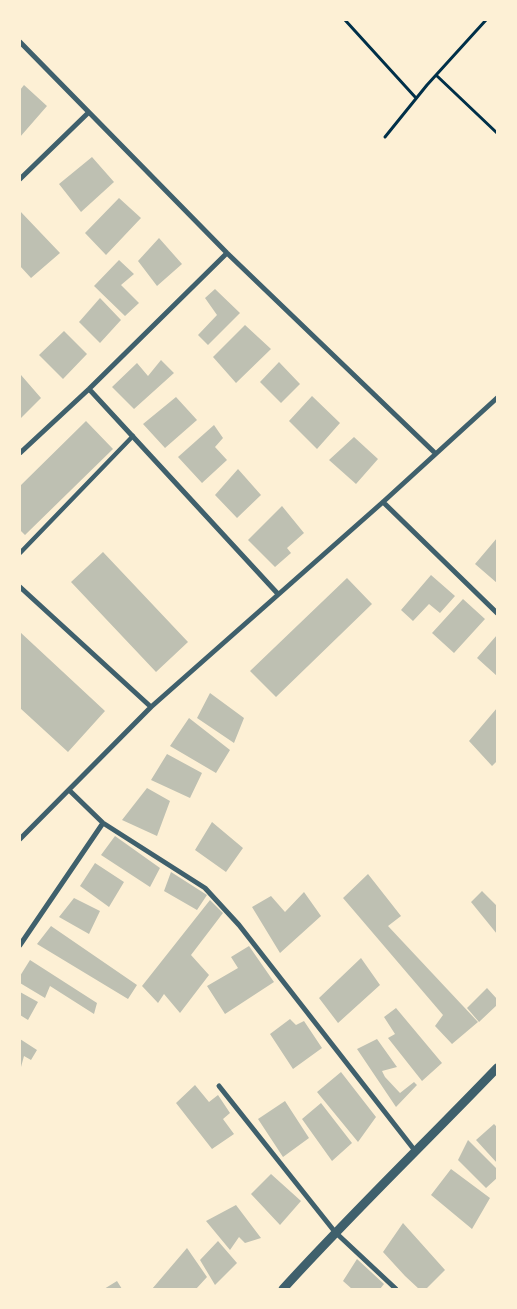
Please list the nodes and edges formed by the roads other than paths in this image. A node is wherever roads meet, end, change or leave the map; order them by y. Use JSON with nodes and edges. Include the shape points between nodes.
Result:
{"nodes":[{"id":1,"x":20,"y":42,"type":"edge"},
{"id":2,"x":88,"y":112,"type":"junction"},
{"id":3,"x":20,"y":179,"type":"edge"},
{"id":4,"x":227,"y":253,"type":"junction"},
{"id":5,"x":89,"y":389,"type":"junction"},
{"id":6,"x":497,"y":398,"type":"edge"},
{"id":7,"x":133,"y":436,"type":"junction"},
{"id":8,"x":20,"y":453,"type":"edge"},
{"id":9,"x":436,"y":453,"type":"junction"},
{"id":10,"x":383,"y":502,"type":"junction"},
{"id":11,"x":20,"y":553,"type":"edge"},
{"id":12,"x":20,"y":588,"type":"edge"},
{"id":13,"x":278,"y":594,"type":"junction"},
{"id":14,"x":497,"y":613,"type":"edge"},
{"id":15,"x":151,"y":707,"type":"junction"},
{"id":16,"x":69,"y":790,"type":"junction"},
{"id":17,"x":104,"y":823,"type":"junction"},
{"id":18,"x":20,"y":839,"type":"edge"},
{"id":19,"x":20,"y":945,"type":"edge"},
{"id":20,"x":497,"y":1068,"type":"edge"},
{"id":21,"x":219,"y":1086,"type":"dead end"},
{"id":22,"x":416,"y":1152,"type":"junction"},
{"id":23,"x":335,"y":1232,"type":"junction"},
{"id":24,"x":283,"y":1289,"type":"edge"},
{"id":25,"x":396,"y":1289,"type":"edge"}],
"edges":[{"from":1,"to":2,"type":"street"},
{"from":2,"to":3,"type":"street"},
{"from":2,"to":4,"type":"street"},
{"from":4,"to":5,"type":"street"},
{"from":4,"to":9,"type":"street"},
{"from":5,"to":7,"type":"street"},
{"from":5,"to":8,"type":"street"},
{"from":6,"to":9,"type":"street"},
{"from":7,"to":11,"type":"street"},
{"from":7,"to":13,"type":"street"},
{"from":9,"to":10,"type":"street"},
{"from":10,"to":13,"type":"street"},
{"from":10,"to":14,"type":"street"},
{"from":12,"to":15,"type":"street"},
{"from":13,"to":15,"type":"street"},
{"from":15,"to":16,"type":"street"},
{"from":16,"to":17,"type":"street"},
{"from":16,"to":18,"type":"street"},
{"from":17,"to":19,"type":"street"},
{"from":17,"to":22,"type":"street","via":[[210,894],[239,925]]},
{"from":20,"to":22,"type":"street"},
{"from":21,"to":23,"type":"street"},
{"from":22,"to":23,"type":"street"},
{"from":23,"to":24,"type":"street"},
{"from":23,"to":25,"type":"street"}]}
